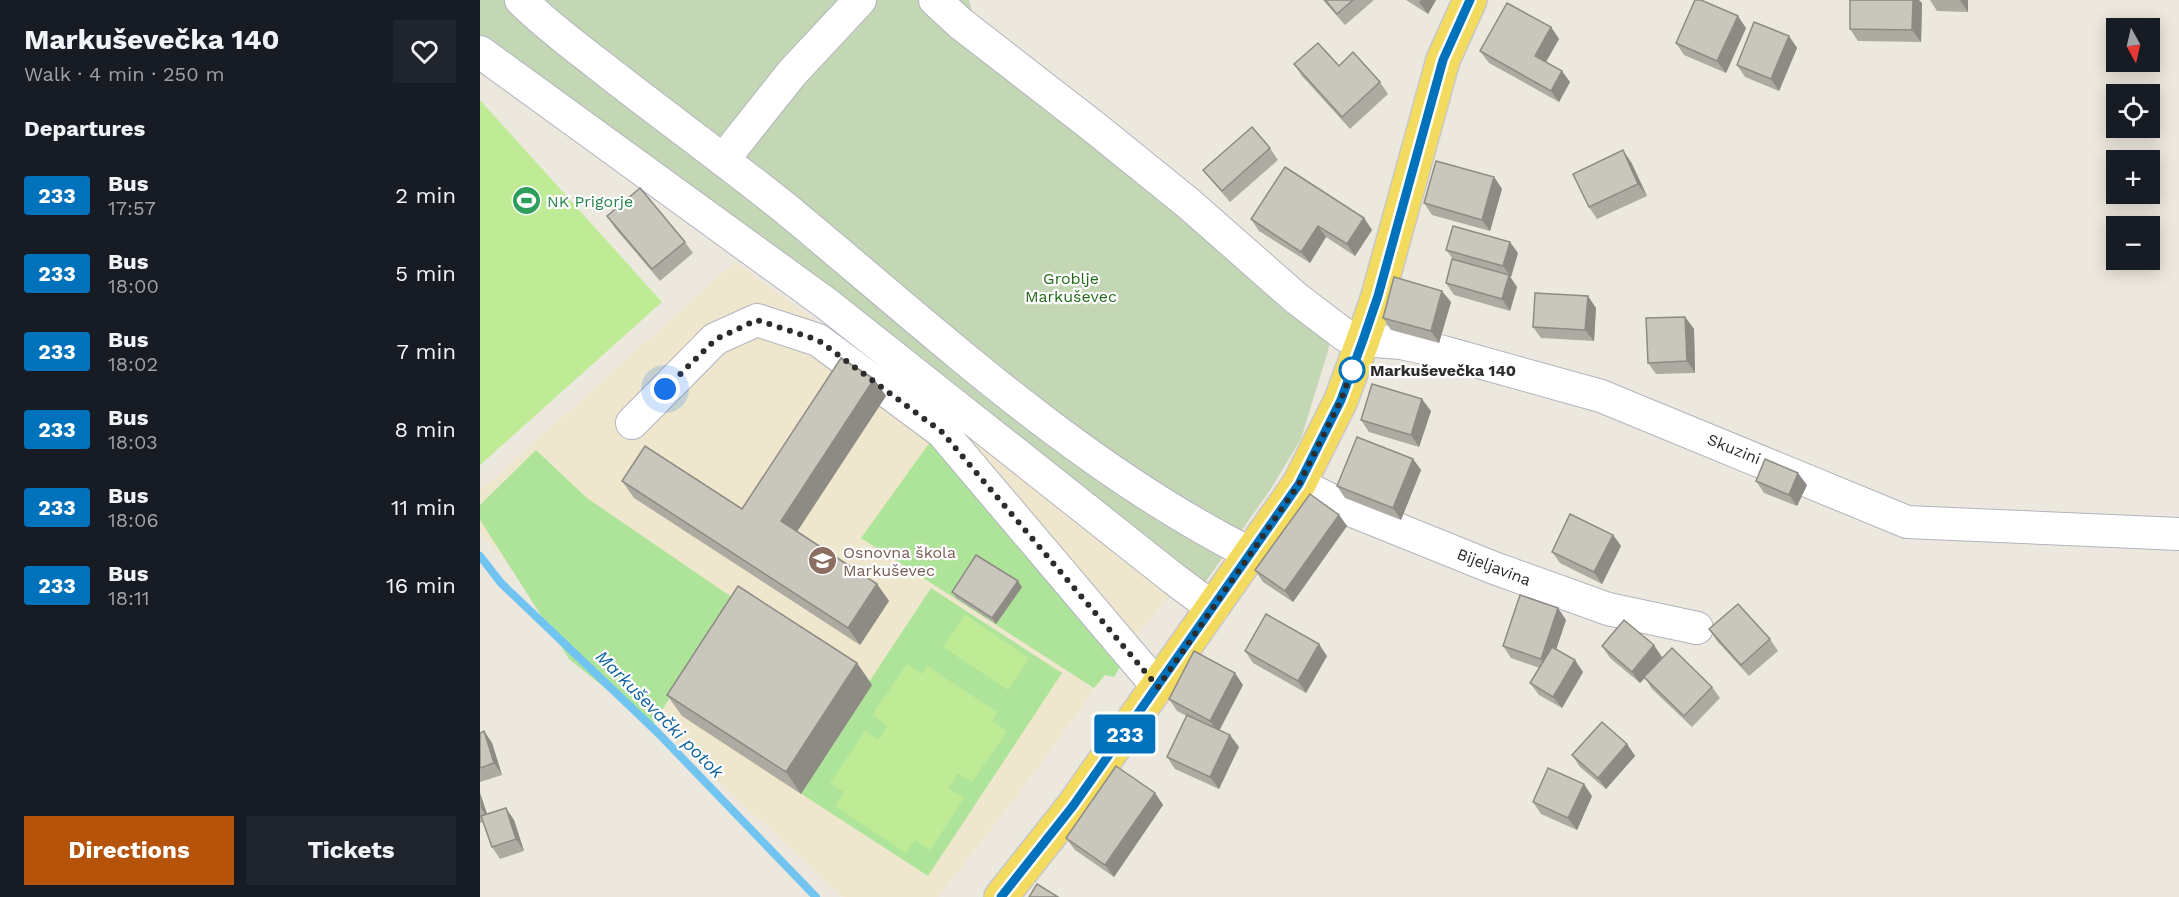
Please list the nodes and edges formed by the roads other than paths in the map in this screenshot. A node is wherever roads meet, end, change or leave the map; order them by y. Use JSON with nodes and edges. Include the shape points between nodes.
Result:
{"nodes":[{"id":1,"x":521,"y":0,"type":"edge"},
{"id":2,"x":860,"y":0,"type":"edge"},
{"id":3,"x":935,"y":0,"type":"edge"},
{"id":4,"x":1470,"y":0,"type":"edge"},
{"id":5,"x":958,"y":11,"type":"edge"},
{"id":6,"x":480,"y":52,"type":"edge"},
{"id":7,"x":723,"y":160,"type":"junction"},
{"id":8,"x":1363,"y":340,"type":"junction"},
{"id":9,"x":632,"y":423,"type":"dead end"},
{"id":10,"x":1299,"y":484,"type":"junction"},
{"id":11,"x":2179,"y":534,"type":"edge"},
{"id":12,"x":1251,"y":554,"type":"junction"},
{"id":13,"x":1214,"y":608,"type":"junction"},
{"id":14,"x":1697,"y":628,"type":"dead end"},
{"id":15,"x":1158,"y":687,"type":"junction"},
{"id":16,"x":1001,"y":897,"type":"edge"}],
"edges":[{"from":1,"to":7,"type":"street"},
{"from":2,"to":7,"type":"street","via":[[792,72]]},
{"from":3,"to":5,"type":"street","name":"Skuzini"},
{"from":4,"to":8,"type":"main road","via":[[1443,60]]},
{"from":5,"to":8,"type":"street","name":"Skuzini","via":[[1332,327]]},
{"from":6,"to":13,"type":"street","via":[[827,304]]},
{"from":7,"to":12,"type":"street","via":[[1060,435],[1157,500]]},
{"from":8,"to":10,"type":"main road","via":[[1341,400]]},
{"from":8,"to":11,"type":"street","name":"Skuzini","via":[[1443,352],[1601,396],[1907,522]]},
{"from":9,"to":15,"type":"street","via":[[716,339],[757,320],[818,340],[942,432]]},
{"from":10,"to":12,"type":"main road"},
{"from":10,"to":14,"type":"street","name":"Bijeljavina","via":[[1355,512],[1515,576],[1608,609]]},
{"from":12,"to":13,"type":"main road"},
{"from":13,"to":15,"type":"main road"},
{"from":15,"to":16,"type":"main road","via":[[1073,806]]}]}
